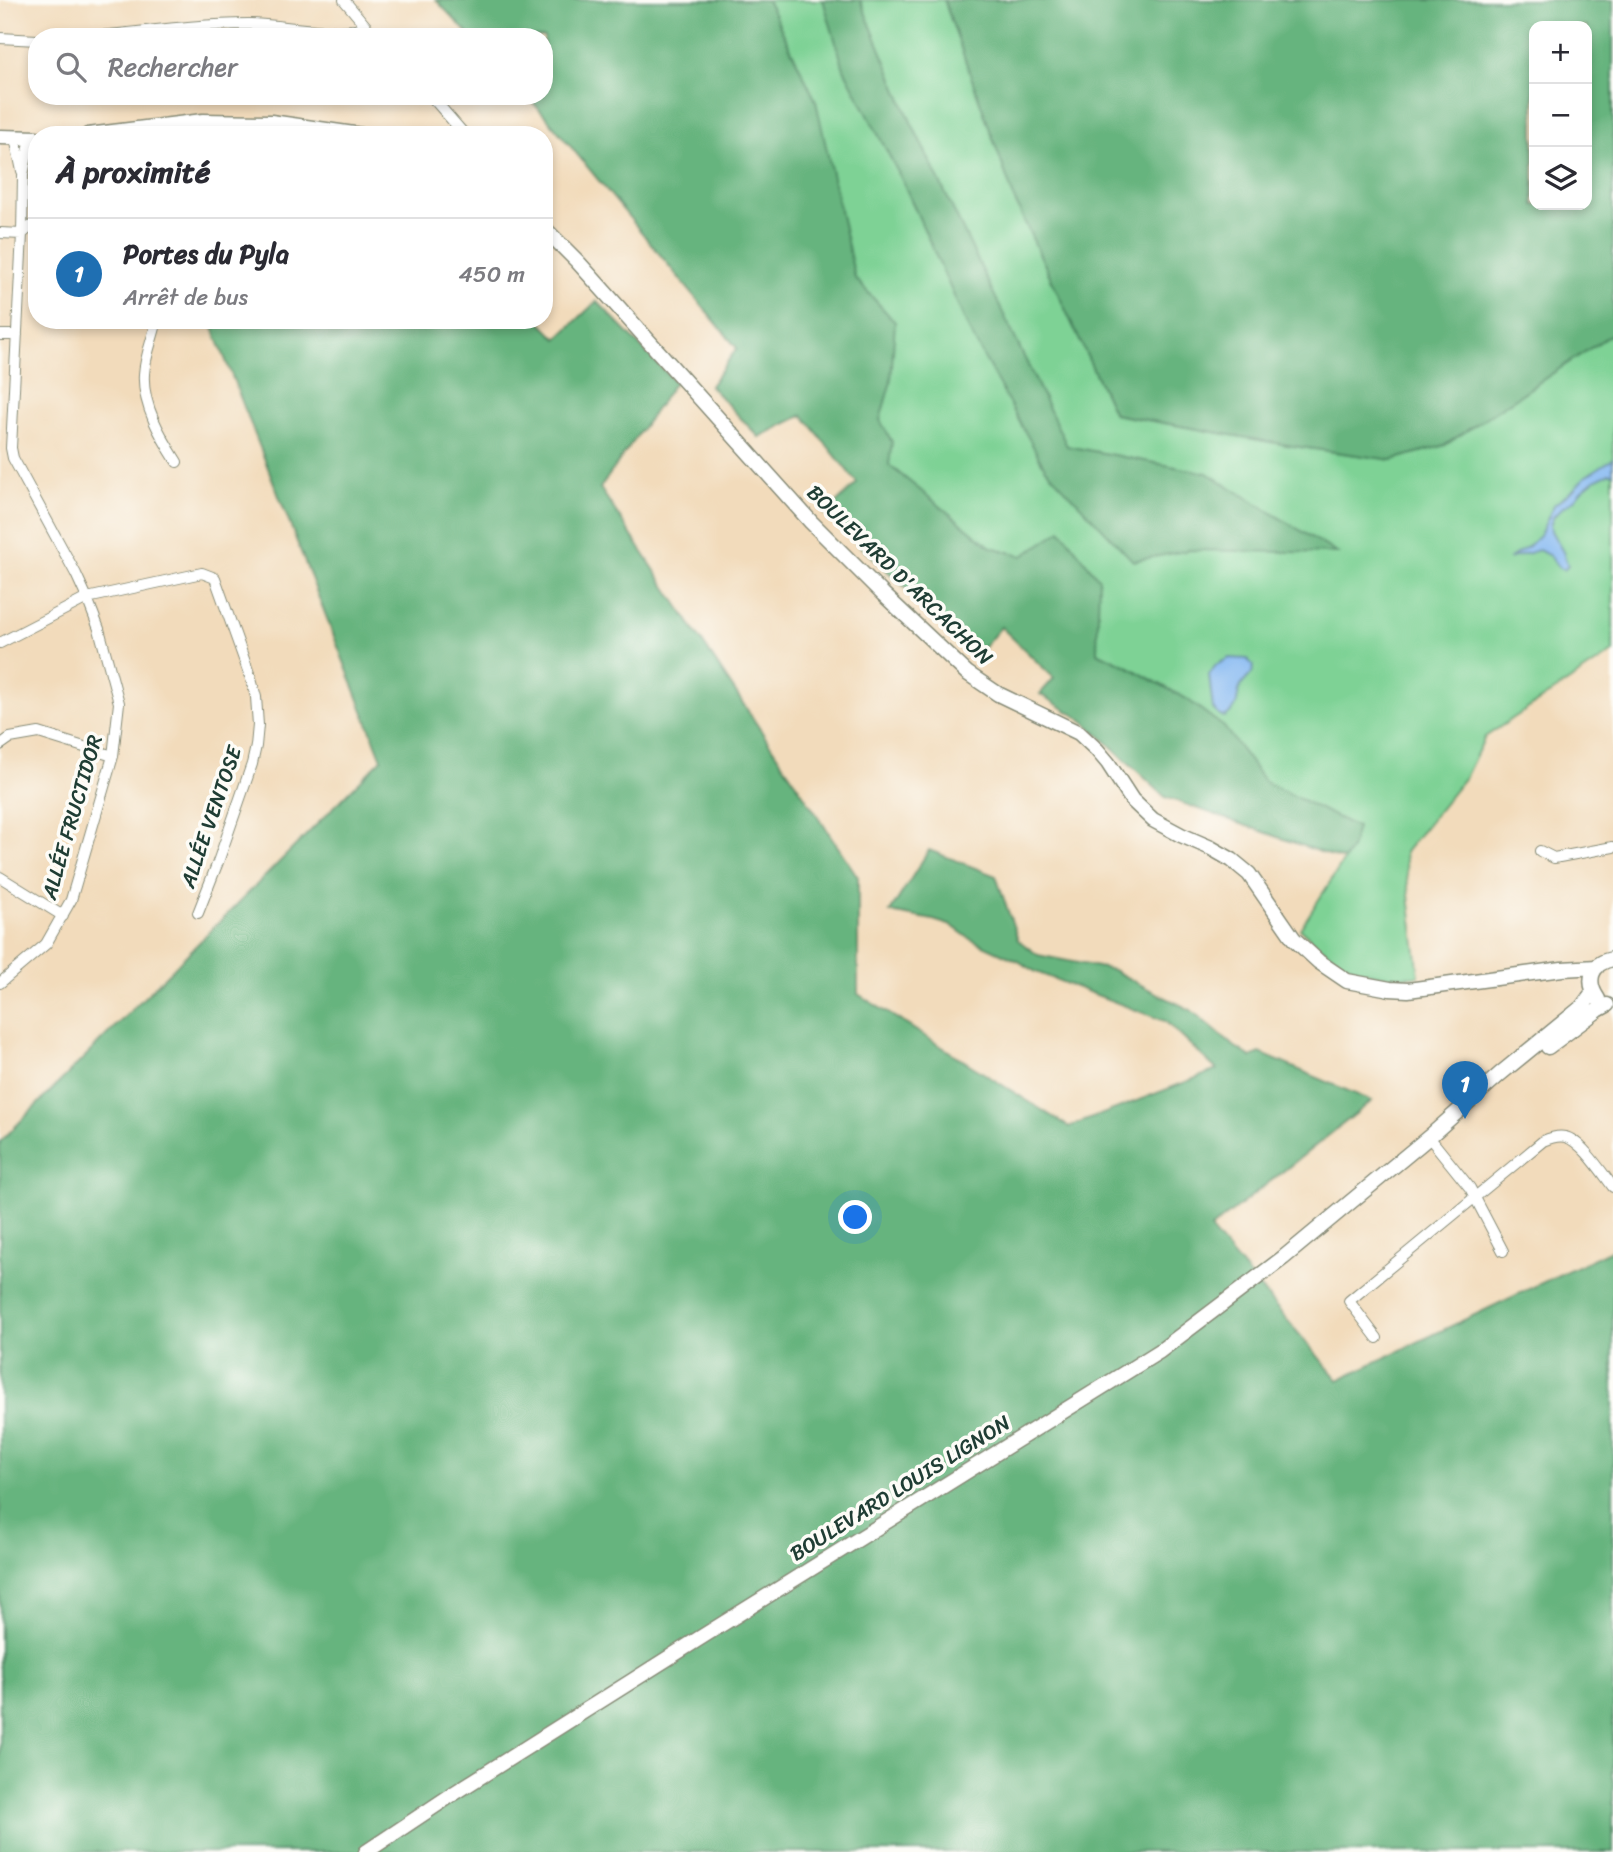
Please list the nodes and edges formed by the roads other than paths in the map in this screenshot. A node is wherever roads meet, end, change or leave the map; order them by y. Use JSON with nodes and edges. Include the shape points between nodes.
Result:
{"nodes":[{"id":1,"x":344,"y":0,"type":"edge"},
{"id":2,"x":167,"y":28,"type":"edge"},
{"id":3,"x":307,"y":28,"type":"edge"},
{"id":4,"x":367,"y":28,"type":"edge"},
{"id":5,"x":0,"y":38,"type":"edge"},
{"id":6,"x":28,"y":40,"type":"edge"},
{"id":7,"x":438,"y":105,"type":"edge"},
{"id":8,"x":162,"y":126,"type":"edge"},
{"id":9,"x":299,"y":126,"type":"edge"},
{"id":10,"x":457,"y":126,"type":"edge"},
{"id":11,"x":7,"y":138,"type":"edge"},
{"id":12,"x":28,"y":138,"type":"edge"},
{"id":13,"x":28,"y":158,"type":"edge"},
{"id":14,"x":23,"y":175,"type":"junction"},
{"id":15,"x":28,"y":229,"type":"edge"},
{"id":16,"x":0,"y":233,"type":"edge"},
{"id":17,"x":22,"y":234,"type":"junction"},
{"id":18,"x":553,"y":238,"type":"edge"},
{"id":19,"x":155,"y":329,"type":"edge"},
{"id":20,"x":0,"y":335,"type":"edge"},
{"id":21,"x":17,"y":335,"type":"junction"},
{"id":22,"x":5,"y":449,"type":"edge"},
{"id":23,"x":177,"y":462,"type":"dead end"},
{"id":24,"x":87,"y":598,"type":"junction"},
{"id":25,"x":0,"y":643,"type":"edge"},
{"id":26,"x":0,"y":745,"type":"edge"},
{"id":27,"x":113,"y":756,"type":"junction"},
{"id":28,"x":1613,"y":847,"type":"edge"},
{"id":29,"x":1540,"y":851,"type":"dead end"},
{"id":30,"x":0,"y":877,"type":"edge"},
{"id":31,"x":198,"y":913,"type":"dead end"},
{"id":32,"x":63,"y":916,"type":"junction"},
{"id":33,"x":1613,"y":959,"type":"edge"},
{"id":34,"x":1597,"y":967,"type":"junction"},
{"id":35,"x":1562,"y":969,"type":"junction"},
{"id":36,"x":0,"y":983,"type":"edge"},
{"id":37,"x":1592,"y":988,"type":"junction"},
{"id":38,"x":1610,"y":1006,"type":"edge"},
{"id":39,"x":1432,"y":1134,"type":"junction"},
{"id":40,"x":1613,"y":1187,"type":"edge"},
{"id":41,"x":1475,"y":1196,"type":"junction"},
{"id":42,"x":1503,"y":1251,"type":"dead end"},
{"id":43,"x":1377,"y":1338,"type":"dead end"},
{"id":44,"x":366,"y":1852,"type":"edge"}],
"edges":[{"from":1,"to":4,"type":"street"},
{"from":2,"to":3,"type":"street","via":[[265,24]]},
{"from":5,"to":6,"type":"street"},
{"from":7,"to":10,"type":"street"},
{"from":8,"to":9,"type":"main road","via":[[203,121]]},
{"from":11,"to":12,"type":"main road"},
{"from":11,"to":14,"type":"street"},
{"from":13,"to":14,"type":"street"},
{"from":14,"to":17,"type":"street"},
{"from":15,"to":17,"type":"street"},
{"from":16,"to":17,"type":"street"},
{"from":17,"to":21,"type":"street"},
{"from":18,"to":35,"type":"main road","name":"BOULEVARD D'ARCACHON","via":[[811,522],[883,594],[967,673],[998,694],[1079,733],[1153,820],[1211,848],[1249,874],[1293,939],[1319,962],[1346,981],[1408,990]]},
{"from":19,"to":23,"type":"street","via":[[144,375],[146,396],[159,433]]},
{"from":20,"to":21,"type":"street"},
{"from":21,"to":22,"type":"street"},
{"from":22,"to":24,"type":"street","name":"ALLÉE FRUCTIDOR"},
{"from":24,"to":25,"type":"street","name":"ALLÉE VENTOSE"},
{"from":24,"to":27,"type":"street","name":"ALLÉE FRUCTIDOR","via":[[119,703]]},
{"from":24,"to":31,"type":"street","name":"ALLÉE VENTOSE","via":[[202,573],[215,578],[251,678],[256,697],[256,746]]},
{"from":26,"to":27,"type":"street","via":[[10,738],[39,733]]},
{"from":27,"to":32,"type":"street","name":"ALLÉE FRUCTIDOR"},
{"from":28,"to":29,"type":"street","via":[[1554,858]]},
{"from":30,"to":32,"type":"street"},
{"from":32,"to":36,"type":"street","name":"ALLÉE FRUCTIDOR","via":[[46,944]]},
{"from":33,"to":34,"type":"main road"},
{"from":34,"to":35,"type":"main road","name":"BOULEVARD D'ARCACHON"},
{"from":34,"to":37,"type":"main road"},
{"from":35,"to":37,"type":"main road","via":[[1577,973]]},
{"from":37,"to":38,"type":"main road","via":[[1598,999]]},
{"from":37,"to":39,"type":"main road","via":[[1582,1007]]},
{"from":38,"to":39,"type":"main road","via":[[1595,1011]]},
{"from":39,"to":41,"type":"street"},
{"from":39,"to":44,"type":"main road","name":"BOULEVARD LOUIS LIGNON","via":[[1283,1258],[1160,1351]]},
{"from":40,"to":41,"type":"street","via":[[1578,1144],[1557,1137],[1536,1145]]},
{"from":41,"to":42,"type":"street"},
{"from":41,"to":43,"type":"street","via":[[1349,1301]]}]}
